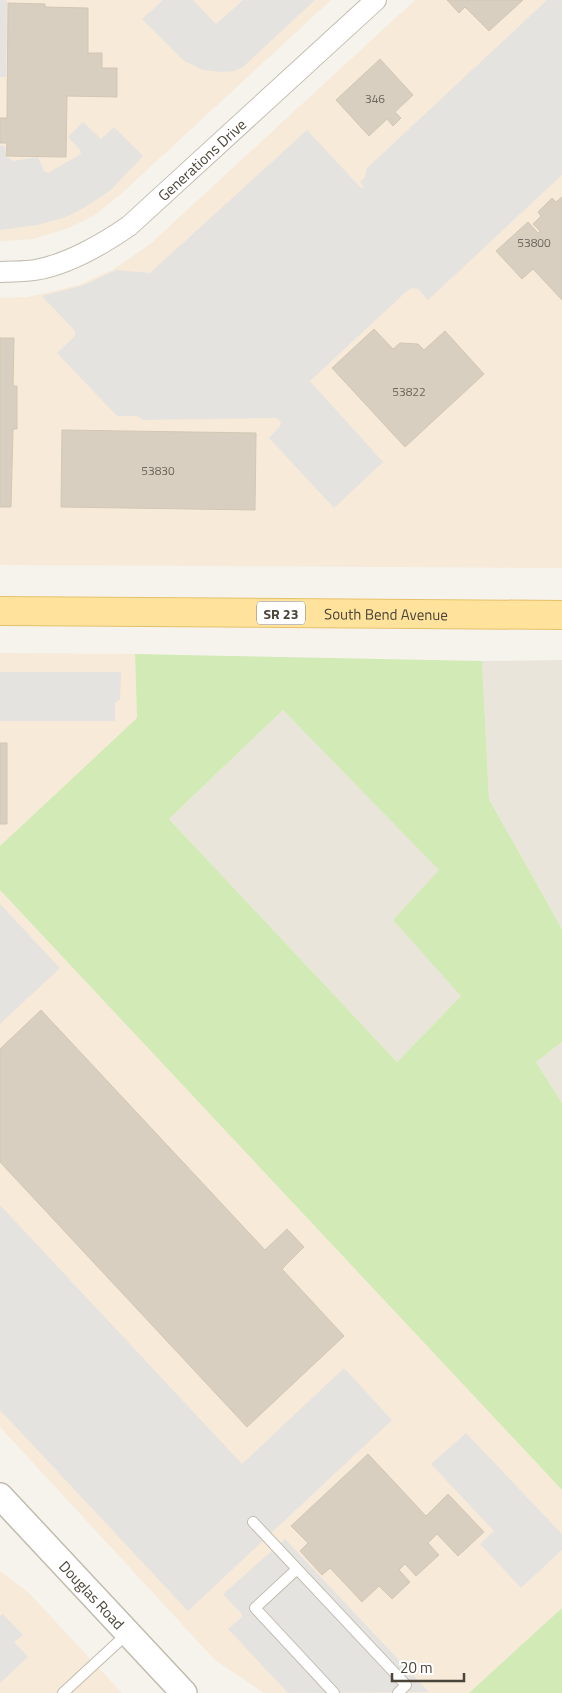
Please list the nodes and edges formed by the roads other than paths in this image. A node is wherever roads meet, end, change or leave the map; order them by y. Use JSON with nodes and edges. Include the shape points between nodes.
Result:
{"nodes":[{"id":1,"x":376,"y":0,"type":"edge"},
{"id":2,"x":0,"y":272,"type":"edge"},
{"id":3,"x":0,"y":611,"type":"edge"},
{"id":4,"x":562,"y":615,"type":"edge"},
{"id":5,"x":0,"y":1496,"type":"edge"},
{"id":6,"x":253,"y":1522,"type":"dead end"},
{"id":7,"x":297,"y":1569,"type":"junction"},
{"id":8,"x":128,"y":1634,"type":"junction"},
{"id":9,"x":63,"y":1693,"type":"edge"},
{"id":10,"x":184,"y":1693,"type":"edge"},
{"id":11,"x":334,"y":1693,"type":"edge"},
{"id":12,"x":398,"y":1693,"type":"edge"}],
"edges":[{"from":1,"to":2,"type":"street","name":"Generations Drive","via":[[129,226],[62,262],[35,270]]},
{"from":3,"to":4,"type":"main road","name":"South Bend Avenue","number":"SR 23"},
{"from":5,"to":8,"type":"street","name":"Douglas Road"},
{"from":6,"to":7,"type":"lane"},
{"from":7,"to":11,"type":"lane","via":[[255,1608]]},
{"from":7,"to":12,"type":"lane","via":[[406,1685]]},
{"from":8,"to":9,"type":"lane"},
{"from":8,"to":10,"type":"street","name":"Douglas Road"}]}
